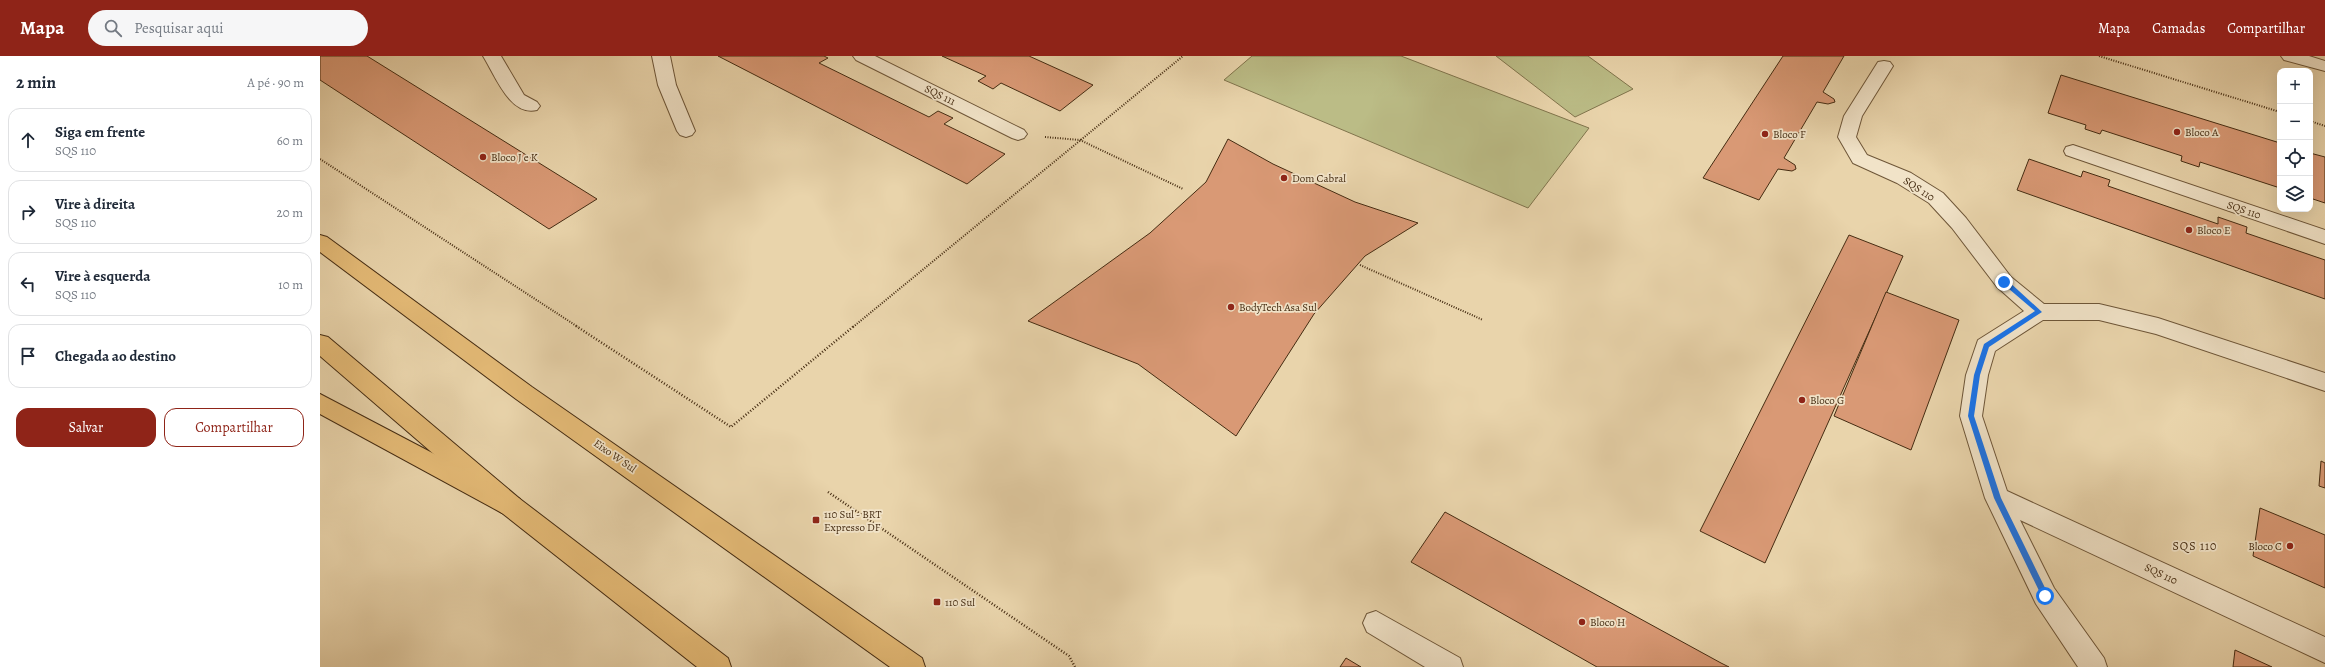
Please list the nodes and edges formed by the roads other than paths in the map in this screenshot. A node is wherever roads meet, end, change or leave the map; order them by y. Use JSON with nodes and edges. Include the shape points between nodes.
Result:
{"nodes":[{"id":1,"x":492,"y":56,"type":"edge"},
{"id":2,"x":660,"y":56,"type":"edge"},
{"id":3,"x":862,"y":56,"type":"edge"},
{"id":4,"x":2290,"y":56,"type":"edge"},
{"id":5,"x":1884,"y":66,"type":"dead end"},
{"id":6,"x":2325,"y":66,"type":"edge"},
{"id":7,"x":531,"y":106,"type":"dead end"},
{"id":8,"x":686,"y":131,"type":"dead end"},
{"id":9,"x":1018,"y":134,"type":"road end"},
{"id":10,"x":2073,"y":151,"type":"dead end"},
{"id":11,"x":2325,"y":238,"type":"edge"},
{"id":12,"x":320,"y":242,"type":"edge"},
{"id":13,"x":2039,"y":312,"type":"junction"},
{"id":14,"x":320,"y":344,"type":"edge"},
{"id":15,"x":2325,"y":382,"type":"edge"},
{"id":16,"x":320,"y":403,"type":"edge"},
{"id":17,"x":1997,"y":498,"type":"junction"},
{"id":18,"x":511,"y":506,"type":"junction"},
{"id":19,"x":1376,"y":623,"type":"dead end"},
{"id":20,"x":2325,"y":650,"type":"edge"},
{"id":21,"x":718,"y":667,"type":"edge"},
{"id":22,"x":912,"y":667,"type":"edge"},
{"id":23,"x":1450,"y":667,"type":"edge"},
{"id":24,"x":2094,"y":667,"type":"edge"}],
"edges":[{"from":1,"to":7,"type":"street","via":[[517,99]]},
{"from":2,"to":8,"type":"street","via":[[670,97]]},
{"from":3,"to":9,"type":"street","name":"SQS 111"},
{"from":4,"to":6,"type":"street"},
{"from":5,"to":13,"type":"street","name":"SQS 110","via":[[1853,116],[1847,137],[1860,159],[1904,178],[1936,198],[1959,223],[2004,282]]},
{"from":10,"to":11,"type":"street","name":"SQS 110"},
{"from":12,"to":22,"type":"main road","name":"Eixo W Sul","via":[[524,392]]},
{"from":13,"to":15,"type":"street","via":[[2098,312],[2158,326]]},
{"from":13,"to":17,"type":"street","via":[[1986,346],[1977,375],[1971,416]]},
{"from":14,"to":18,"type":"main road"},
{"from":16,"to":18,"type":"main road"},
{"from":17,"to":20,"type":"street","name":"SQS 110"},
{"from":17,"to":24,"type":"street","via":[[2045,596]]},
{"from":18,"to":21,"type":"main road"},
{"from":19,"to":23,"type":"street"}]}
